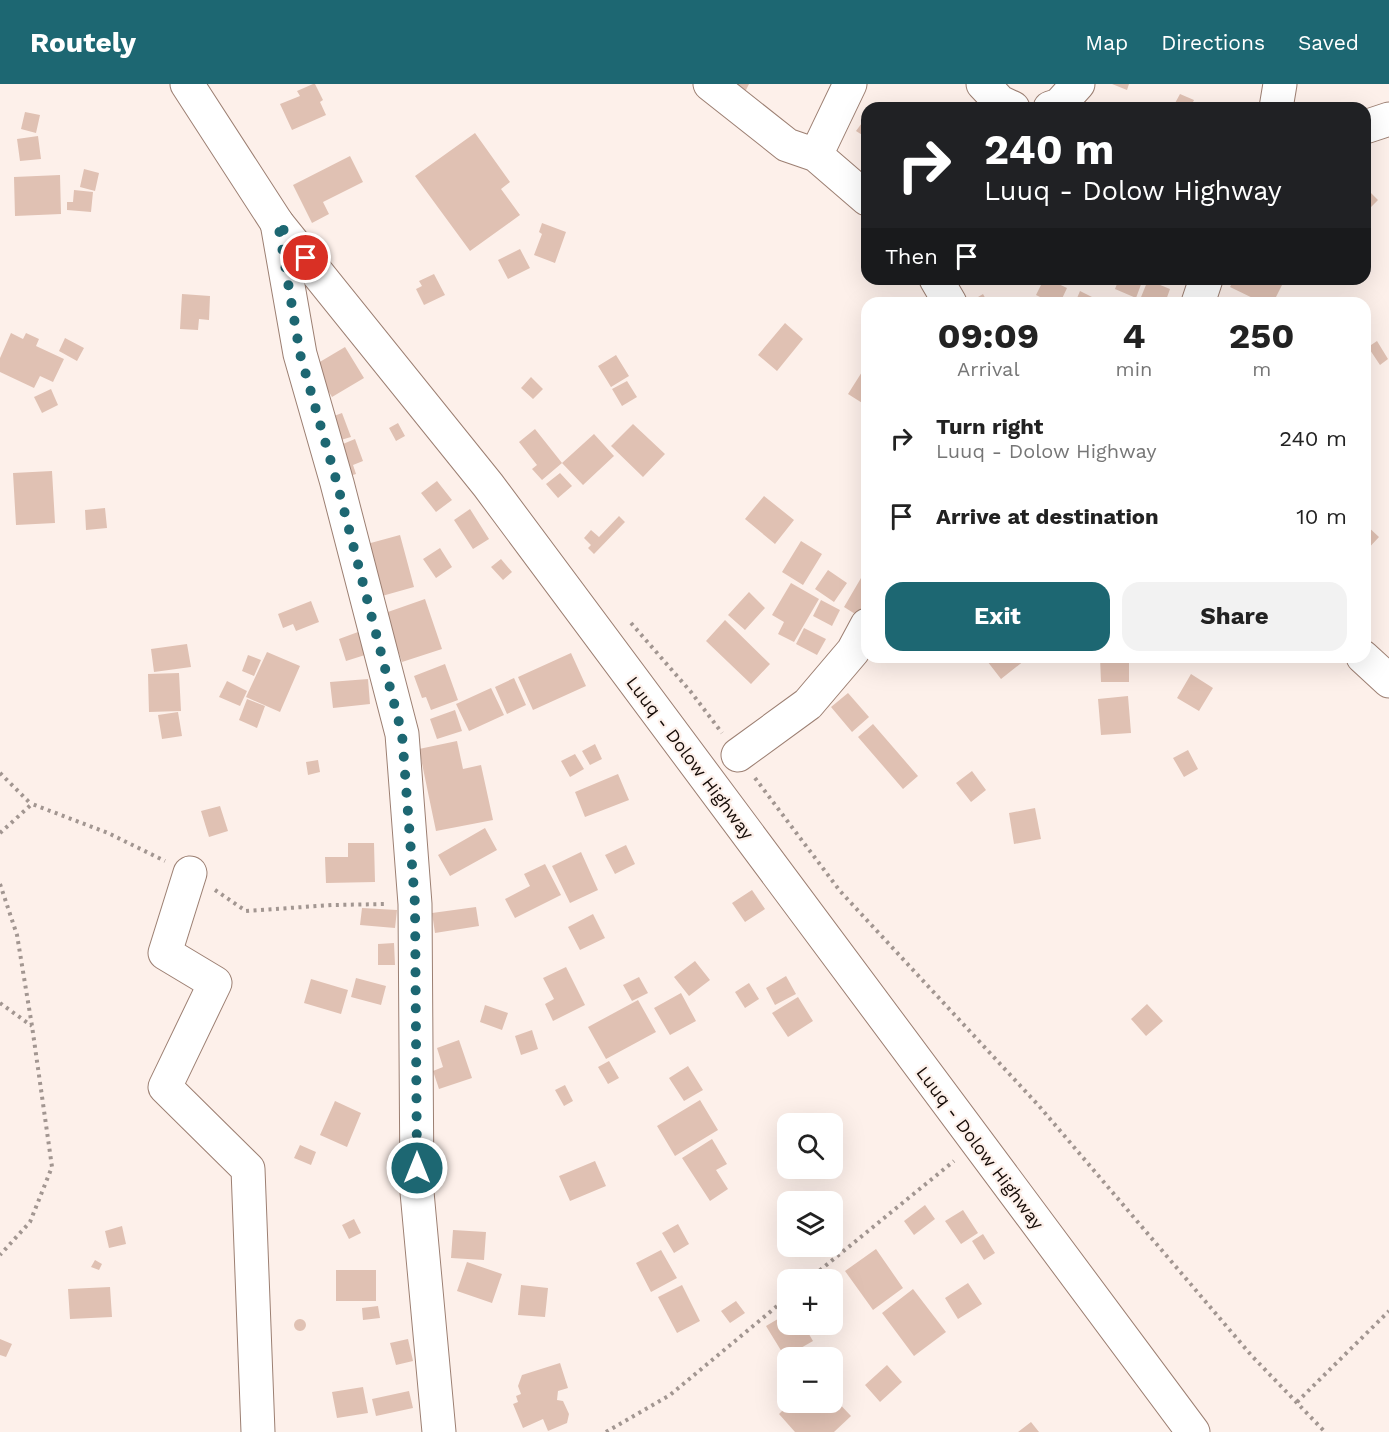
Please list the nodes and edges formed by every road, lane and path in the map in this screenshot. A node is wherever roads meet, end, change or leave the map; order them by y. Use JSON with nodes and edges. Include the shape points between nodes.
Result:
{"nodes":[{"id":1,"x":187,"y":84,"type":"edge"},
{"id":2,"x":710,"y":84,"type":"edge"},
{"id":3,"x":850,"y":84,"type":"edge"},
{"id":4,"x":983,"y":84,"type":"edge"},
{"id":5,"x":1078,"y":84,"type":"edge"},
{"id":6,"x":1280,"y":84,"type":"edge"},
{"id":7,"x":1000,"y":102,"type":"edge"},
{"id":8,"x":1062,"y":102,"type":"edge"},
{"id":9,"x":1277,"y":102,"type":"edge"},
{"id":10,"x":1389,"y":119,"type":"edge"},
{"id":11,"x":1371,"y":125,"type":"edge"},
{"id":12,"x":816,"y":155,"type":"junction"},
{"id":13,"x":861,"y":194,"type":"edge"},
{"id":14,"x":278,"y":223,"type":"junction"},
{"id":15,"x":630,"y":622,"type":"dead end"},
{"id":16,"x":861,"y":637,"type":"edge"},
{"id":17,"x":1370,"y":663,"type":"edge"},
{"id":18,"x":1389,"y":681,"type":"edge"},
{"id":19,"x":738,"y":755,"type":"junction"},
{"id":20,"x":0,"y":773,"type":"edge"},
{"id":21,"x":32,"y":804,"type":"dead end"},
{"id":22,"x":190,"y":873,"type":"dead end"},
{"id":23,"x":0,"y":884,"type":"edge"},
{"id":24,"x":0,"y":1003,"type":"edge"},
{"id":25,"x":32,"y":1026,"type":"junction"},
{"id":26,"x":977,"y":1143,"type":"junction"},
{"id":27,"x":0,"y":1255,"type":"edge"},
{"id":28,"x":822,"y":1269,"type":"edge"},
{"id":29,"x":777,"y":1306,"type":"edge"},
{"id":30,"x":1389,"y":1311,"type":"edge"},
{"id":31,"x":1297,"y":1402,"type":"junction"},
{"id":32,"x":258,"y":1432,"type":"edge"},
{"id":33,"x":439,"y":1432,"type":"edge"},
{"id":34,"x":606,"y":1432,"type":"edge"},
{"id":35,"x":1193,"y":1432,"type":"edge"},
{"id":36,"x":1325,"y":1432,"type":"edge"}],
"edges":[{"from":1,"to":14,"type":"street","name":"Luuq - Dolow Highway"},
{"from":2,"to":12,"type":"street","via":[[787,145]]},
{"from":3,"to":12,"type":"street"},
{"from":4,"to":7,"type":"street"},
{"from":5,"to":8,"type":"street"},
{"from":6,"to":9,"type":"street"},
{"from":10,"to":11,"type":"street"},
{"from":12,"to":13,"type":"street"},
{"from":14,"to":26,"type":"street","name":"Luuq - Dolow Highway","via":[[488,485]]},
{"from":14,"to":33,"type":"street","via":[[300,354],[402,734],[415,904],[417,1192]]},
{"from":15,"to":19,"type":"path","via":[[691,692]]},
{"from":16,"to":19,"type":"street","via":[[854,651],[808,704]]},
{"from":17,"to":18,"type":"street"},
{"from":19,"to":31,"type":"path","via":[[840,891],[1039,1106],[1236,1338]]},
{"from":20,"to":21,"type":"path"},
{"from":22,"to":32,"type":"street","via":[[165,954],[215,983],[165,1087],[248,1169]]},
{"from":23,"to":25,"type":"path","via":[[17,935]]},
{"from":24,"to":25,"type":"path"},
{"from":25,"to":27,"type":"path","via":[[52,1167],[30,1222]]},
{"from":26,"to":28,"type":"path"},
{"from":26,"to":35,"type":"street","name":"Luuq - Dolow Highway"},
{"from":29,"to":34,"type":"path","via":[[670,1395]]},
{"from":30,"to":31,"type":"path"},
{"from":31,"to":36,"type":"path"}]}
